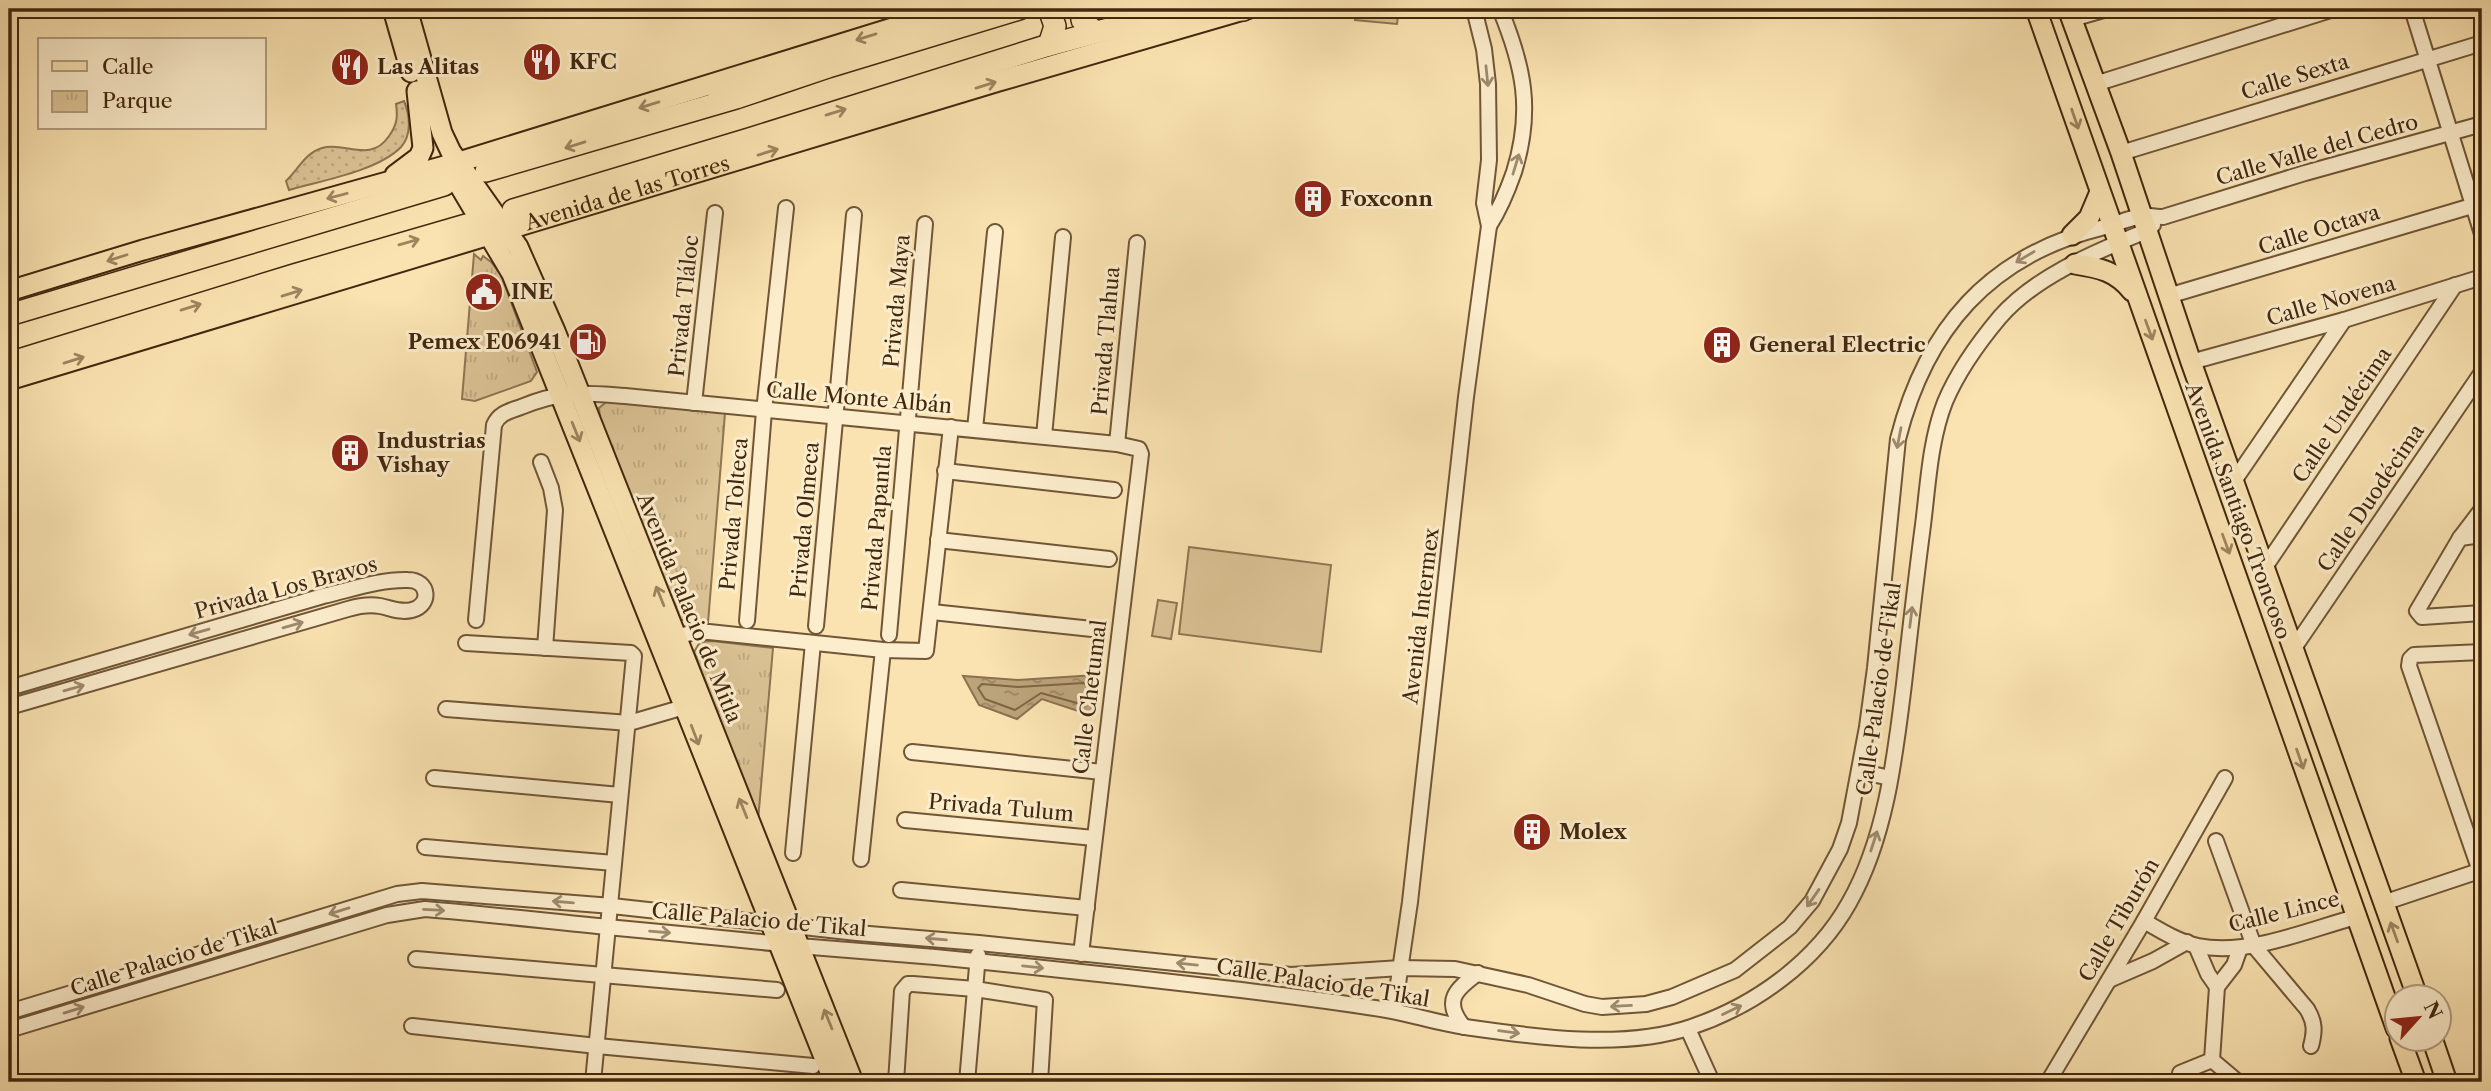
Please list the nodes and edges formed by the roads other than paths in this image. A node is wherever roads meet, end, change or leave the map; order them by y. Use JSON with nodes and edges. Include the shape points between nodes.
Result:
{"nodes":[{"id":1,"x":393,"y":9,"type":"edge"},
{"id":2,"x":407,"y":9,"type":"edge"},
{"id":3,"x":984,"y":9,"type":"edge"},
{"id":4,"x":1019,"y":9,"type":"edge"},
{"id":5,"x":1049,"y":9,"type":"edge"},
{"id":6,"x":1081,"y":9,"type":"edge"},
{"id":7,"x":1183,"y":9,"type":"edge"},
{"id":8,"x":1242,"y":9,"type":"edge"},
{"id":9,"x":1474,"y":9,"type":"edge"},
{"id":10,"x":1500,"y":9,"type":"edge"},
{"id":11,"x":2036,"y":9,"type":"edge"},
{"id":12,"x":2107,"y":9,"type":"edge"},
{"id":13,"x":2334,"y":9,"type":"edge"},
{"id":14,"x":2412,"y":9,"type":"edge"},
{"id":15,"x":2070,"y":14,"type":"edge"},
{"id":16,"x":958,"y":17,"type":"edge"},
{"id":17,"x":1095,"y":32,"type":"junction"},
{"id":18,"x":2482,"y":43,"type":"edge"},
{"id":19,"x":1049,"y":45,"type":"junction"},
{"id":20,"x":2428,"y":58,"type":"junction"},
{"id":21,"x":828,"y":67,"type":"junction"},
{"id":22,"x":2062,"y":79,"type":"junction"},
{"id":23,"x":2095,"y":83,"type":"junction"},
{"id":24,"x":713,"y":85,"type":"junction"},
{"id":25,"x":417,"y":91,"type":"junction"},
{"id":26,"x":2482,"y":124,"type":"edge"},
{"id":27,"x":806,"y":131,"type":"junction"},
{"id":28,"x":2450,"y":134,"type":"junction"},
{"id":29,"x":2121,"y":153,"type":"junction"},
{"id":30,"x":450,"y":171,"type":"junction"},
{"id":31,"x":486,"y":171,"type":"dead end"},
{"id":32,"x":382,"y":184,"type":"junction"},
{"id":33,"x":2100,"y":192,"type":"junction"},
{"id":34,"x":2478,"y":204,"type":"edge"},
{"id":35,"x":786,"y":208,"type":"dead end"},
{"id":36,"x":715,"y":213,"type":"dead end"},
{"id":37,"x":854,"y":215,"type":"dead end"},
{"id":38,"x":2144,"y":223,"type":"junction"},
{"id":39,"x":925,"y":224,"type":"dead end"},
{"id":40,"x":466,"y":225,"type":"dead end"},
{"id":41,"x":503,"y":225,"type":"junction"},
{"id":42,"x":1489,"y":226,"type":"junction"},
{"id":43,"x":995,"y":232,"type":"dead end"},
{"id":44,"x":2115,"y":234,"type":"junction"},
{"id":45,"x":2482,"y":234,"type":"edge"},
{"id":46,"x":1063,"y":237,"type":"dead end"},
{"id":47,"x":2064,"y":238,"type":"junction"},
{"id":48,"x":1137,"y":243,"type":"dead end"},
{"id":49,"x":2072,"y":266,"type":"junction"},
{"id":50,"x":2482,"y":277,"type":"edge"},
{"id":51,"x":2455,"y":285,"type":"junction"},
{"id":52,"x":9,"y":291,"type":"edge"},
{"id":53,"x":2168,"y":296,"type":"junction"},
{"id":54,"x":2137,"y":297,"type":"junction"},
{"id":55,"x":9,"y":315,"type":"edge"},
{"id":56,"x":2344,"y":320,"type":"junction"},
{"id":57,"x":136,"y":324,"type":"junction"},
{"id":58,"x":178,"y":328,"type":"junction"},
{"id":59,"x":2191,"y":362,"type":"junction"},
{"id":60,"x":9,"y":363,"type":"edge"},
{"id":61,"x":2482,"y":372,"type":"edge"},
{"id":62,"x":9,"y":380,"type":"edge"},
{"id":63,"x":569,"y":393,"type":"junction"},
{"id":64,"x":694,"y":403,"type":"junction"},
{"id":65,"x":764,"y":411,"type":"junction"},
{"id":66,"x":835,"y":418,"type":"junction"},
{"id":67,"x":906,"y":424,"type":"junction"},
{"id":68,"x":951,"y":427,"type":"junction"},
{"id":69,"x":975,"y":429,"type":"junction"},
{"id":70,"x":1044,"y":436,"type":"junction"},
{"id":71,"x":1117,"y":444,"type":"junction"},
{"id":72,"x":1136,"y":447,"type":"joint"},
{"id":73,"x":541,"y":462,"type":"dead end"},
{"id":74,"x":945,"y":471,"type":"junction"},
{"id":75,"x":2234,"y":481,"type":"junction"},
{"id":76,"x":1114,"y":490,"type":"dead end"},
{"id":77,"x":2482,"y":509,"type":"edge"},
{"id":78,"x":2482,"y":535,"type":"edge"},
{"id":79,"x":2460,"y":538,"type":"junction"},
{"id":80,"x":938,"y":540,"type":"junction"},
{"id":81,"x":1109,"y":559,"type":"dead end"},
{"id":82,"x":2264,"y":567,"type":"junction"},
{"id":83,"x":932,"y":612,"type":"junction"},
{"id":84,"x":2482,"y":613,"type":"edge"},
{"id":85,"x":476,"y":621,"type":"dead end"},
{"id":86,"x":747,"y":621,"type":"dead end"},
{"id":87,"x":816,"y":626,"type":"dead end"},
{"id":88,"x":1092,"y":629,"type":"dead end"},
{"id":89,"x":889,"y":635,"type":"dead end"},
{"id":90,"x":668,"y":638,"type":"junction"},
{"id":91,"x":466,"y":643,"type":"dead end"},
{"id":92,"x":813,"y":643,"type":"junction"},
{"id":93,"x":545,"y":648,"type":"junction"},
{"id":94,"x":2294,"y":648,"type":"junction"},
{"id":95,"x":883,"y":650,"type":"junction"},
{"id":96,"x":2482,"y":652,"type":"edge"},
{"id":97,"x":9,"y":688,"type":"edge"},
{"id":98,"x":684,"y":706,"type":"junction"},
{"id":99,"x":9,"y":707,"type":"edge"},
{"id":100,"x":446,"y":709,"type":"dead end"},
{"id":101,"x":629,"y":723,"type":"junction"},
{"id":102,"x":912,"y":752,"type":"dead end"},
{"id":103,"x":1859,"y":771,"type":"junction"},
{"id":104,"x":1102,"y":772,"type":"junction"},
{"id":105,"x":434,"y":778,"type":"dead end"},
{"id":106,"x":1890,"y":778,"type":"junction"},
{"id":107,"x":2225,"y":778,"type":"dead end"},
{"id":108,"x":620,"y":795,"type":"junction"},
{"id":109,"x":905,"y":820,"type":"dead end"},
{"id":110,"x":1094,"y":838,"type":"junction"},
{"id":111,"x":2216,"y":841,"type":"dead end"},
{"id":112,"x":425,"y":847,"type":"dead end"},
{"id":113,"x":793,"y":853,"type":"dead end"},
{"id":114,"x":861,"y":859,"type":"dead end"},
{"id":115,"x":614,"y":863,"type":"junction"},
{"id":116,"x":2481,"y":870,"type":"edge"},
{"id":117,"x":901,"y":890,"type":"dead end"},
{"id":118,"x":408,"y":891,"type":"junction"},
{"id":119,"x":2383,"y":903,"type":"junction"},
{"id":120,"x":612,"y":906,"type":"junction"},
{"id":121,"x":1087,"y":908,"type":"junction"},
{"id":122,"x":408,"y":911,"type":"junction"},
{"id":123,"x":2356,"y":916,"type":"junction"},
{"id":124,"x":2144,"y":921,"type":"junction"},
{"id":125,"x":769,"y":923,"type":"junction"},
{"id":126,"x":792,"y":926,"type":"junction"},
{"id":127,"x":608,"y":927,"type":"junction"},
{"id":128,"x":777,"y":943,"type":"junction"},
{"id":129,"x":979,"y":943,"type":"junction"},
{"id":130,"x":2191,"y":944,"type":"junction"},
{"id":131,"x":799,"y":946,"type":"junction"},
{"id":132,"x":2247,"y":947,"type":"junction"},
{"id":133,"x":1081,"y":954,"type":"junction"},
{"id":134,"x":416,"y":959,"type":"dead end"},
{"id":135,"x":977,"y":961,"type":"junction"},
{"id":136,"x":1401,"y":968,"type":"junction"},
{"id":137,"x":1478,"y":973,"type":"junction"},
{"id":138,"x":603,"y":974,"type":"junction"},
{"id":139,"x":2109,"y":980,"type":"junction"},
{"id":140,"x":2412,"y":982,"type":"edge"},
{"id":141,"x":2217,"y":987,"type":"junction"},
{"id":142,"x":778,"y":989,"type":"dead end"},
{"id":143,"x":975,"y":989,"type":"junction"},
{"id":144,"x":2382,"y":989,"type":"edge"},
{"id":145,"x":1394,"y":1011,"type":"junction"},
{"id":146,"x":9,"y":1012,"type":"edge"},
{"id":147,"x":412,"y":1026,"type":"dead end"},
{"id":148,"x":1464,"y":1027,"type":"junction"},
{"id":149,"x":1688,"y":1029,"type":"junction"},
{"id":150,"x":9,"y":1030,"type":"edge"},
{"id":151,"x":597,"y":1046,"type":"junction"},
{"id":152,"x":2311,"y":1046,"type":"dead end"},
{"id":153,"x":2405,"y":1052,"type":"edge"},
{"id":154,"x":2437,"y":1052,"type":"edge"},
{"id":155,"x":2212,"y":1060,"type":"junction"},
{"id":156,"x":813,"y":1066,"type":"dead end"},
{"id":157,"x":2180,"y":1073,"type":"dead end"},
{"id":158,"x":593,"y":1082,"type":"edge"},
{"id":159,"x":834,"y":1082,"type":"edge"},
{"id":160,"x":853,"y":1082,"type":"edge"},
{"id":161,"x":895,"y":1082,"type":"edge"},
{"id":162,"x":967,"y":1082,"type":"edge"},
{"id":163,"x":1040,"y":1082,"type":"edge"},
{"id":164,"x":1712,"y":1082,"type":"edge"},
{"id":165,"x":2048,"y":1082,"type":"edge"},
{"id":166,"x":2238,"y":1082,"type":"edge"},
{"id":167,"x":2416,"y":1082,"type":"edge"},
{"id":168,"x":2447,"y":1082,"type":"edge"}],
"edges":[{"from":1,"to":25,"type":"main road"},
{"from":2,"to":30,"type":"main road"},
{"from":3,"to":16,"type":"highway"},
{"from":4,"to":16,"type":"highway"},
{"from":5,"to":19,"type":"highway","via":[[1055,26]]},
{"from":6,"to":17,"type":"highway","via":[[1082,20]]},
{"from":7,"to":17,"type":"highway","name":"Avenida de las Torres"},
{"from":27,"to":8,"type":"main road","name":"Avenida de las Torres","one_way":true,"via":[[999,81]]},
{"from":9,"to":42,"type":"street","name":"Avenida Intermex","one_way":true,"via":[[1488,84],[1489,160],[1484,203]]},
{"from":42,"to":10,"type":"street","name":"Avenida Intermex","one_way":true,"via":[[1501,208],[1525,126],[1522,73]]},
{"from":11,"to":22,"type":"main road","name":"Avenida Santiago Troncoso"},
{"from":12,"to":15,"type":"street"},
{"from":13,"to":23,"type":"street"},
{"from":14,"to":20,"type":"street"},
{"from":15,"to":23,"type":"main road","name":"Avenida Santiago Troncoso"},
{"from":16,"to":21,"type":"highway"},
{"from":16,"to":24,"type":"main road","one_way":true},
{"from":17,"to":19,"type":"highway","name":"Avenida de las Torres"},
{"from":18,"to":20,"type":"street","name":"Calle Sexta"},
{"from":27,"to":19,"type":"highway","name":"Avenida de las Torres","one_way":true},
{"from":20,"to":28,"type":"street"},
{"from":20,"to":29,"type":"street","name":"Calle Sexta"},
{"from":21,"to":24,"type":"highway"},
{"from":21,"to":31,"type":"highway","one_way":true},
{"from":22,"to":23,"type":"main road"},
{"from":22,"to":33,"type":"main road","name":"Avenida Santiago Troncoso","one_way":true},
{"from":23,"to":29,"type":"main road","name":"Avenida Santiago Troncoso"},
{"from":24,"to":30,"type":"main road","one_way":true},
{"from":25,"to":30,"type":"main road"},
{"from":25,"to":32,"type":"main road","via":[[423,148],[419,157]]},
{"from":26,"to":28,"type":"street","name":"Calle Valle del Cedro"},
{"from":41,"to":27,"type":"highway","name":"Avenida de las Torres","one_way":true},
{"from":28,"to":34,"type":"street"},
{"from":28,"to":38,"type":"street","name":"Calle Valle del Cedro"},
{"from":29,"to":38,"type":"main road","name":"Avenida Santiago Troncoso"},
{"from":30,"to":32,"type":"main road"},
{"from":30,"to":41,"type":"main road","name":"Avenida Palacio de Mitla"},
{"from":30,"to":55,"type":"highway"},
{"from":32,"to":52,"type":"main road","one_way":true},
{"from":33,"to":44,"type":"main road","name":"Avenida Santiago Troncoso"},
{"from":33,"to":47,"type":"main road","via":[[2089,218]]},
{"from":34,"to":45,"type":"street"},
{"from":34,"to":53,"type":"street","name":"Calle Octava"},
{"from":35,"to":65,"type":"street","name":"Privada Tolteca"},
{"from":36,"to":64,"type":"street","name":"Privada Tláloc"},
{"from":37,"to":66,"type":"street","name":"Privada Olmeca"},
{"from":38,"to":44,"type":"street","name":"Calle Valle del Cedro"},
{"from":38,"to":53,"type":"main road","name":"Avenida Santiago Troncoso"},
{"from":39,"to":67,"type":"street","name":"Privada Maya"},
{"from":57,"to":40,"type":"highway","one_way":true},
{"from":58,"to":41,"type":"main road","name":"Avenida de las Torres","one_way":true},
{"from":41,"to":63,"type":"main road","name":"Avenida Palacio de Mitla","via":[[512,274]]},
{"from":42,"to":136,"type":"street","name":"Avenida Intermex"},
{"from":43,"to":69,"type":"street"},
{"from":44,"to":47,"type":"street","name":"Calle Palacio de Tikal"},
{"from":44,"to":49,"type":"street","name":"Calle Palacio de Tikal"},
{"from":44,"to":54,"type":"main road","name":"Avenida Santiago Troncoso"},
{"from":46,"to":70,"type":"street"},
{"from":47,"to":49,"type":"street"},
{"from":47,"to":103,"type":"street","name":"Calle Palacio de Tikal","one_way":true,"via":[[2029,254],[1976,295],[1931,351],[1910,396],[1898,439],[1875,668]]},
{"from":48,"to":71,"type":"street","name":"Privada Tlahua"},
{"from":49,"to":54,"type":"main road","via":[[2111,272]]},
{"from":106,"to":49,"type":"street","name":"Calle Palacio de Tikal","one_way":true,"via":[[1929,481],[1945,404],[1959,374],[2003,313],[2027,292]]},
{"from":50,"to":51,"type":"street","name":"Calle Novena"},
{"from":51,"to":56,"type":"street","name":"Calle Novena"},
{"from":51,"to":82,"type":"street","name":"Calle Undécima"},
{"from":53,"to":59,"type":"main road","name":"Avenida Santiago Troncoso"},
{"from":54,"to":123,"type":"main road","name":"Avenida Santiago Troncoso","one_way":true},
{"from":56,"to":59,"type":"street","name":"Calle Novena"},
{"from":56,"to":75,"type":"street"},
{"from":57,"to":58,"type":"highway"},
{"from":57,"to":60,"type":"highway"},
{"from":62,"to":58,"type":"main road","name":"Avenida de las Torres","one_way":true},
{"from":59,"to":75,"type":"main road","name":"Avenida Santiago Troncoso"},
{"from":61,"to":94,"type":"street","name":"Calle Duodécima"},
{"from":63,"to":64,"type":"street","name":"Calle Monte Albán"},
{"from":63,"to":85,"type":"street","via":[[507,412],[494,425]]},
{"from":63,"to":90,"type":"main road","name":"Avenida Palacio de Mitla"},
{"from":64,"to":65,"type":"street","name":"Calle Monte Albán"},
{"from":65,"to":66,"type":"street","name":"Calle Monte Albán"},
{"from":65,"to":86,"type":"street","name":"Privada Tolteca"},
{"from":66,"to":67,"type":"street","name":"Calle Monte Albán"},
{"from":66,"to":87,"type":"street","name":"Privada Olmeca"},
{"from":67,"to":68,"type":"street","name":"Calle Monte Albán"},
{"from":67,"to":89,"type":"street","name":"Privada Papantla"},
{"from":68,"to":69,"type":"street","name":"Calle Monte Albán"},
{"from":68,"to":74,"type":"street"},
{"from":69,"to":70,"type":"street","name":"Calle Monte Albán"},
{"from":70,"to":71,"type":"street","name":"Calle Monte Albán"},
{"from":71,"to":72,"type":"street","name":"Calle Monte Albán"},
{"from":72,"to":104,"type":"street","name":"Calle Chetumal","via":[[1140,454]]},
{"from":73,"to":93,"type":"street","via":[[555,510]]},
{"from":74,"to":76,"type":"street"},
{"from":74,"to":80,"type":"street"},
{"from":75,"to":82,"type":"main road","name":"Avenida Santiago Troncoso"},
{"from":77,"to":79,"type":"street"},
{"from":78,"to":79,"type":"street"},
{"from":79,"to":84,"type":"street","via":[[2417,614]]},
{"from":80,"to":81,"type":"street"},
{"from":80,"to":83,"type":"street"},
{"from":82,"to":94,"type":"main road","name":"Avenida Santiago Troncoso"},
{"from":83,"to":88,"type":"street"},
{"from":83,"to":95,"type":"street","via":[[926,651]]},
{"from":90,"to":92,"type":"street","via":[[709,632]]},
{"from":90,"to":98,"type":"main road","name":"Avenida Palacio de Mitla"},
{"from":126,"to":90,"type":"main road","name":"Avenida Palacio de Mitla","one_way":true},
{"from":91,"to":93,"type":"street"},
{"from":92,"to":95,"type":"street"},
{"from":92,"to":113,"type":"street"},
{"from":93,"to":101,"type":"street","via":[[633,654]]},
{"from":94,"to":119,"type":"main road","name":"Avenida Santiago Troncoso"},
{"from":95,"to":114,"type":"street"},
{"from":96,"to":116,"type":"street","via":[[2414,654],[2409,666]]},
{"from":99,"to":97,"type":"street","name":"Privada Los Bravos","one_way":true,"via":[[348,609],[379,605],[409,611],[424,603],[426,592],[414,580],[323,596]]},
{"from":98,"to":101,"type":"street"},
{"from":98,"to":125,"type":"main road","name":"Avenida Palacio de Mitla","one_way":true},
{"from":100,"to":101,"type":"street"},
{"from":101,"to":108,"type":"street"},
{"from":102,"to":104,"type":"street"},
{"from":103,"to":106,"type":"street"},
{"from":103,"to":137,"type":"street","name":"Calle Palacio de Tikal","one_way":true,"via":[[1840,849],[1812,901],[1790,926],[1735,970],[1672,997],[1602,1007]]},
{"from":104,"to":110,"type":"street","name":"Calle Chetumal"},
{"from":105,"to":108,"type":"street"},
{"from":149,"to":106,"type":"street","name":"Calle Palacio de Tikal","one_way":true,"via":[[1772,987],[1830,931],[1862,876]]},
{"from":107,"to":124,"type":"street","name":"Calle Tiburón"},
{"from":108,"to":115,"type":"street"},
{"from":109,"to":110,"type":"street","name":"Privada Tulum"},
{"from":110,"to":121,"type":"street","name":"Calle Chetumal"},
{"from":111,"to":132,"type":"street"},
{"from":112,"to":115,"type":"street"},
{"from":115,"to":120,"type":"street"},
{"from":116,"to":119,"type":"street"},
{"from":117,"to":121,"type":"street"},
{"from":120,"to":118,"type":"street","name":"Calle Palacio de Tikal","one_way":true},
{"from":118,"to":122,"type":"street"},
{"from":118,"to":146,"type":"street","name":"Calle Palacio de Tikal","one_way":true},
{"from":140,"to":119,"type":"main road","name":"Avenida Santiago Troncoso","one_way":true},
{"from":120,"to":125,"type":"street","name":"Calle Palacio de Tikal"},
{"from":120,"to":127,"type":"street"},
{"from":121,"to":133,"type":"street","name":"Calle Chetumal"},
{"from":122,"to":127,"type":"street","name":"Calle Palacio de Tikal","one_way":true},
{"from":150,"to":122,"type":"street","name":"Calle Palacio de Tikal","one_way":true},
{"from":123,"to":132,"type":"street","name":"Calle Lince"},
{"from":123,"to":144,"type":"main road","name":"Avenida Santiago Troncoso"},
{"from":124,"to":130,"type":"street","name":"Calle Lince"},
{"from":124,"to":139,"type":"street","name":"Calle Tiburón"},
{"from":125,"to":126,"type":"street","name":"Calle Palacio de Tikal"},
{"from":125,"to":128,"type":"main road","name":"Avenida Palacio de Mitla"},
{"from":129,"to":126,"type":"street","name":"Calle Palacio de Tikal","one_way":true},
{"from":126,"to":131,"type":"main road","name":"Avenida Palacio de Mitla"},
{"from":127,"to":128,"type":"street","name":"Calle Palacio de Tikal","one_way":true},
{"from":127,"to":138,"type":"street"},
{"from":128,"to":131,"type":"street","name":"Calle Palacio de Tikal"},
{"from":128,"to":159,"type":"main road","name":"Avenida Palacio de Mitla"},
{"from":129,"to":133,"type":"street","name":"Calle Palacio de Tikal"},
{"from":129,"to":135,"type":"street"},
{"from":130,"to":132,"type":"street","name":"Calle Lince"},
{"from":130,"to":139,"type":"street"},
{"from":130,"to":141,"type":"street"},
{"from":131,"to":135,"type":"street","name":"Calle Palacio de Tikal"},
{"from":160,"to":131,"type":"main road","name":"Avenida Palacio de Mitla","one_way":true},
{"from":132,"to":141,"type":"street"},
{"from":132,"to":152,"type":"street","via":[[2307,1009],[2313,1019]]},
{"from":136,"to":133,"type":"street","name":"Calle Palacio de Tikal","one_way":true,"via":[[1291,975]]},
{"from":134,"to":138,"type":"street"},
{"from":135,"to":143,"type":"street"},
{"from":135,"to":145,"type":"street","name":"Calle Palacio de Tikal","one_way":true},
{"from":136,"to":137,"type":"street","name":"Calle Palacio de Tikal"},
{"from":136,"to":145,"type":"street","name":"Avenida Intermex"},
{"from":137,"to":148,"type":"street","via":[[1456,991],[1453,1012]]},
{"from":138,"to":142,"type":"street"},
{"from":138,"to":151,"type":"street"},
{"from":139,"to":165,"type":"street","name":"Calle Tiburón"},
{"from":141,"to":155,"type":"street"},
{"from":143,"to":161,"type":"street","via":[[904,987]]},
{"from":143,"to":162,"type":"street"},
{"from":143,"to":163,"type":"street","via":[[1045,1000]]},
{"from":145,"to":148,"type":"street","name":"Calle Palacio de Tikal"},
{"from":147,"to":151,"type":"street"},
{"from":148,"to":149,"type":"street","name":"Calle Palacio de Tikal","one_way":true,"via":[[1586,1039]]},
{"from":149,"to":164,"type":"street"},
{"from":151,"to":156,"type":"street"},
{"from":151,"to":158,"type":"street"},
{"from":153,"to":167,"type":"main road"},
{"from":154,"to":168,"type":"main road"},
{"from":155,"to":157,"type":"street"},
{"from":155,"to":166,"type":"street"}]}
